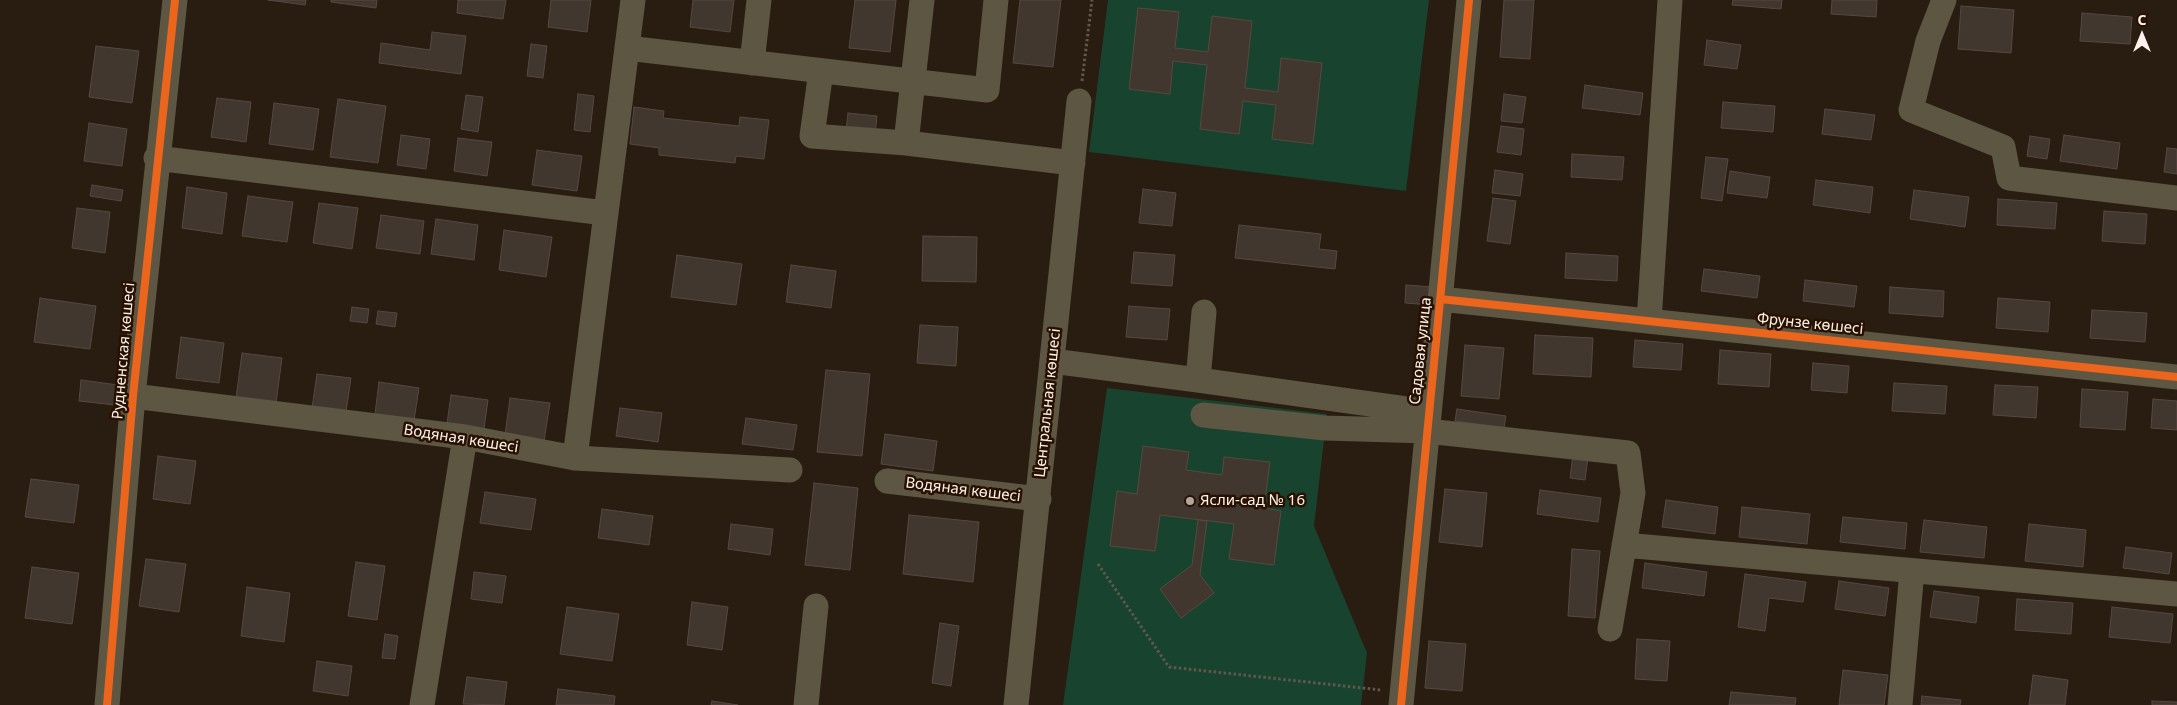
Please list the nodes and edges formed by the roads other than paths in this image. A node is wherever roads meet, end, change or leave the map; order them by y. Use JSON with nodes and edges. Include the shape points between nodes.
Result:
{"nodes":[{"id":1,"x":174,"y":0,"type":"edge"},
{"id":2,"x":633,"y":0,"type":"edge"},
{"id":3,"x":759,"y":0,"type":"edge"},
{"id":4,"x":922,"y":0,"type":"edge"},
{"id":5,"x":996,"y":0,"type":"edge"},
{"id":6,"x":1469,"y":0,"type":"edge"},
{"id":7,"x":1670,"y":0,"type":"edge"},
{"id":8,"x":1944,"y":0,"type":"edge"},
{"id":9,"x":626,"y":48,"type":"junction"},
{"id":10,"x":752,"y":63,"type":"junction"},
{"id":11,"x":821,"y":71,"type":"junction"},
{"id":12,"x":912,"y":82,"type":"junction"},
{"id":13,"x":1079,"y":102,"type":"road end"},
{"id":14,"x":906,"y":143,"type":"junction"},
{"id":15,"x":156,"y":158,"type":"junction"},
{"id":16,"x":1073,"y":163,"type":"junction"},
{"id":17,"x":2177,"y":198,"type":"edge"},
{"id":18,"x":605,"y":213,"type":"junction"},
{"id":19,"x":1440,"y":299,"type":"junction"},
{"id":20,"x":1204,"y":312,"type":"dead end"},
{"id":21,"x":1649,"y":321,"type":"junction"},
{"id":22,"x":1052,"y":361,"type":"junction"},
{"id":23,"x":2177,"y":377,"type":"edge"},
{"id":24,"x":1198,"y":380,"type":"junction"},
{"id":25,"x":133,"y":396,"type":"junction"},
{"id":26,"x":1203,"y":415,"type":"dead end"},
{"id":27,"x":1428,"y":422,"type":"junction"},
{"id":28,"x":465,"y":437,"type":"junction"},
{"id":29,"x":575,"y":458,"type":"junction"},
{"id":30,"x":790,"y":470,"type":"dead end"},
{"id":31,"x":887,"y":481,"type":"dead end"},
{"id":32,"x":1039,"y":499,"type":"junction"},
{"id":33,"x":1624,"y":545,"type":"junction"},
{"id":34,"x":1912,"y":571,"type":"junction"},
{"id":35,"x":2177,"y":594,"type":"edge"},
{"id":36,"x":816,"y":606,"type":"dead end"},
{"id":37,"x":1610,"y":629,"type":"dead end"},
{"id":38,"x":1401,"y":698,"type":"edge"},
{"id":39,"x":107,"y":705,"type":"edge"},
{"id":40,"x":422,"y":705,"type":"edge"},
{"id":41,"x":806,"y":705,"type":"edge"},
{"id":42,"x":1016,"y":705,"type":"edge"},
{"id":43,"x":1900,"y":705,"type":"edge"}],
"edges":[{"from":1,"to":15,"type":"street","name":"Рудненская көшесі"},
{"from":2,"to":9,"type":"street"},
{"from":3,"to":10,"type":"street"},
{"from":4,"to":12,"type":"street"},
{"from":5,"to":12,"type":"street","via":[[987,90]]},
{"from":6,"to":19,"type":"street","name":"Садовая улица"},
{"from":7,"to":21,"type":"street"},
{"from":8,"to":17,"type":"street","via":[[1928,41],[1911,110],[2003,147],[2008,178]]},
{"from":9,"to":10,"type":"street"},
{"from":9,"to":18,"type":"street"},
{"from":10,"to":11,"type":"street"},
{"from":11,"to":12,"type":"street"},
{"from":11,"to":14,"type":"street","via":[[812,136]]},
{"from":12,"to":14,"type":"street"},
{"from":13,"to":16,"type":"street","name":"Центральная көшесі"},
{"from":14,"to":16,"type":"street"},
{"from":15,"to":18,"type":"street"},
{"from":15,"to":25,"type":"street","name":"Рудненская көшесі"},
{"from":16,"to":22,"type":"street","name":"Центральная көшесі"},
{"from":18,"to":29,"type":"street"},
{"from":19,"to":21,"type":"street","name":"Фрунзе көшесі"},
{"from":19,"to":27,"type":"street","name":"Садовая улица"},
{"from":20,"to":24,"type":"street"},
{"from":21,"to":23,"type":"street","name":"Фрунзе көшесі"},
{"from":22,"to":24,"type":"street"},
{"from":22,"to":32,"type":"street","name":"Центральная көшесі"},
{"from":24,"to":27,"type":"street"},
{"from":25,"to":28,"type":"street","name":"Водяная көшесі"},
{"from":25,"to":39,"type":"street","name":"Рудненская көшесі"},
{"from":26,"to":27,"type":"street","via":[[1325,428]]},
{"from":27,"to":33,"type":"street","via":[[1628,453],[1633,492]]},
{"from":27,"to":38,"type":"street","name":"Садовая улица"},
{"from":28,"to":29,"type":"street","name":"Водяная көшесі"},
{"from":28,"to":40,"type":"street"},
{"from":29,"to":30,"type":"street","name":"Водяная көшесі"},
{"from":31,"to":32,"type":"street","name":"Водяная көшесі"},
{"from":32,"to":42,"type":"street","name":"Центральная көшесі"},
{"from":33,"to":34,"type":"street"},
{"from":33,"to":37,"type":"street"},
{"from":34,"to":35,"type":"street"},
{"from":34,"to":43,"type":"street"},
{"from":36,"to":41,"type":"street"}]}
